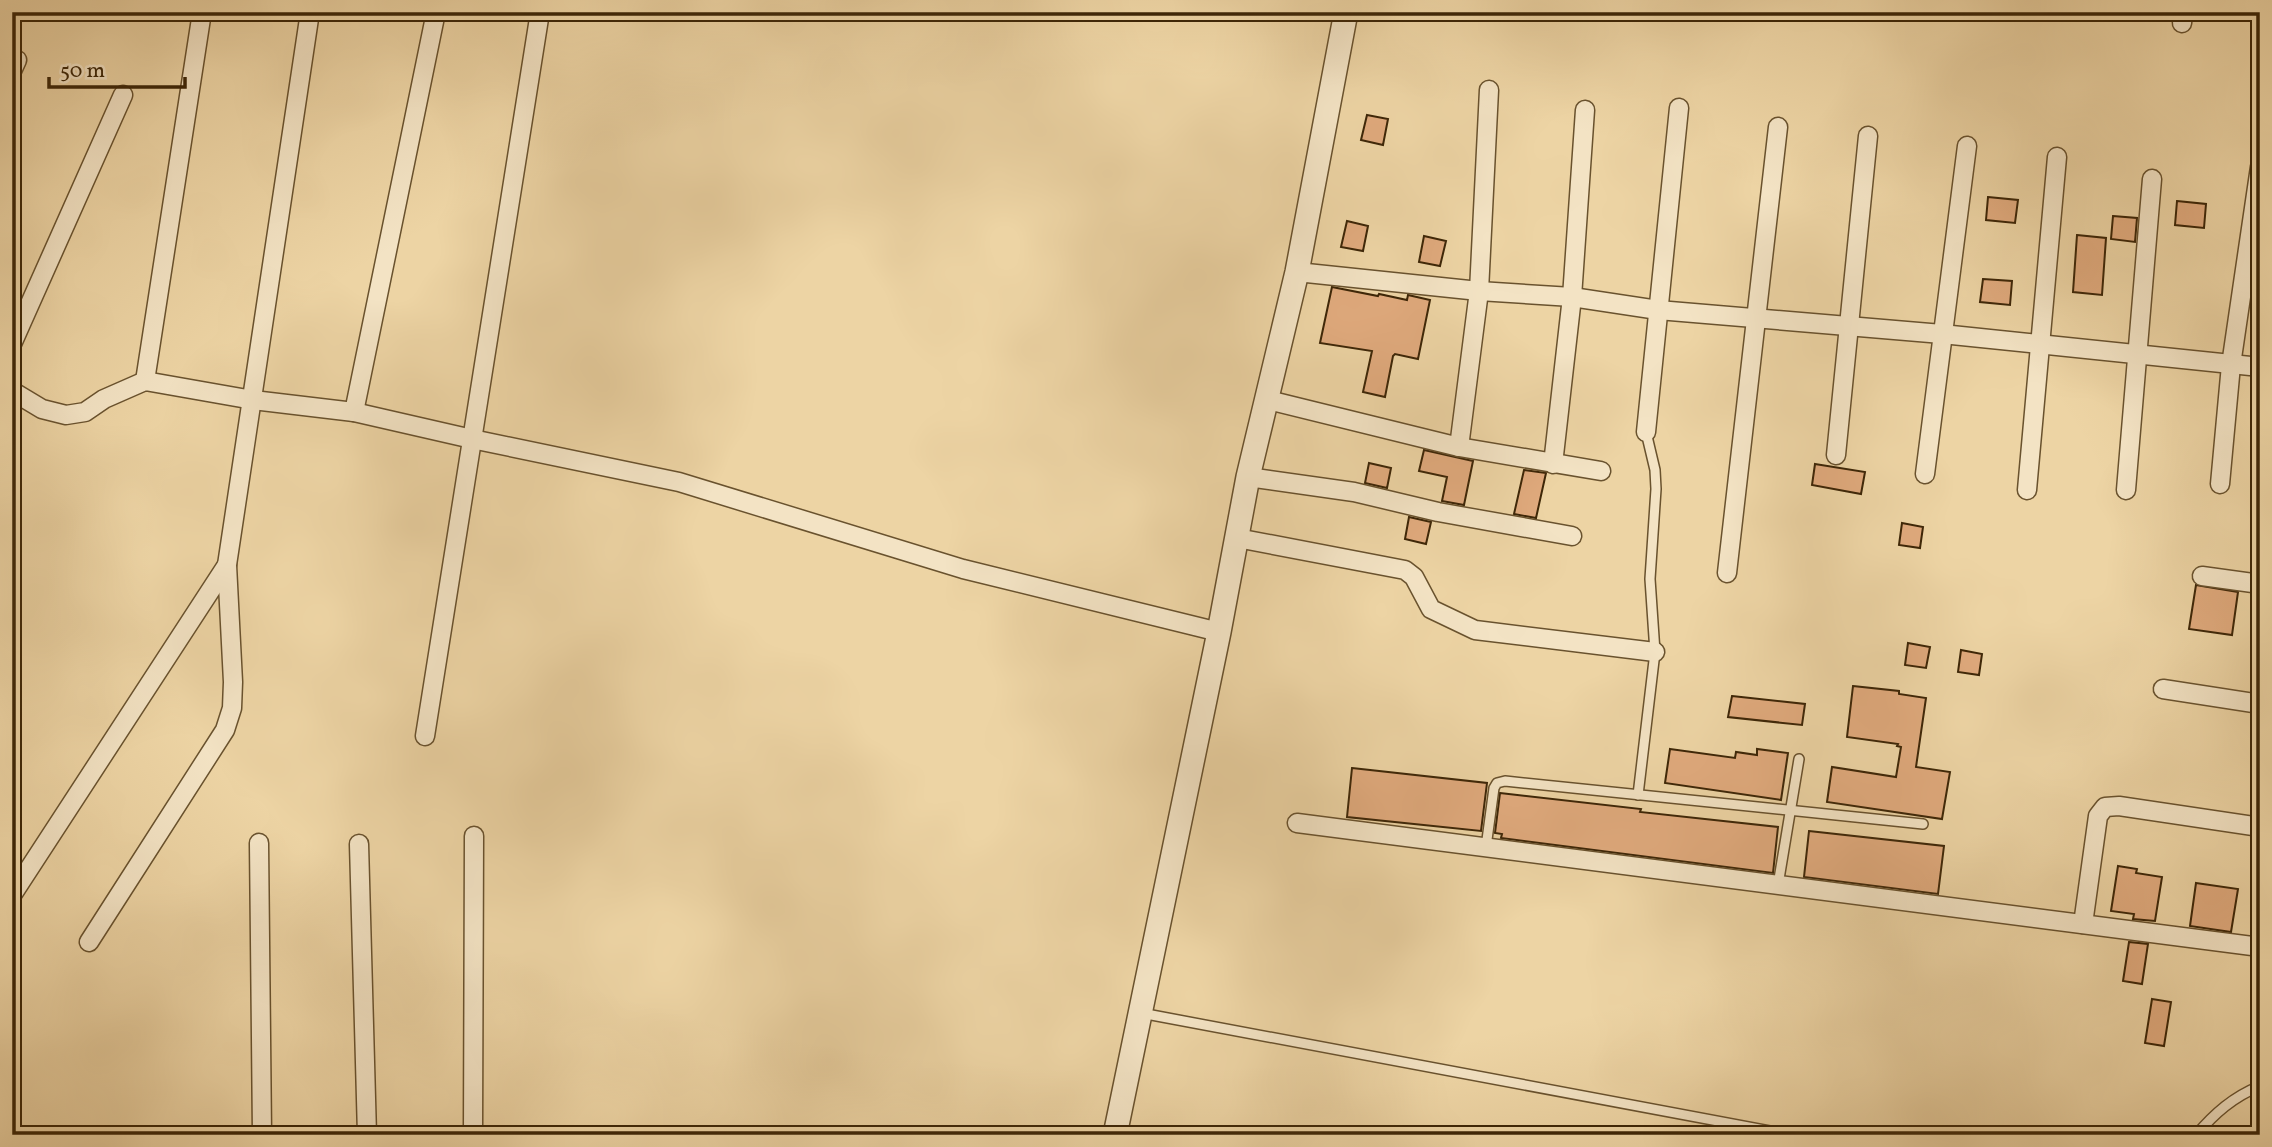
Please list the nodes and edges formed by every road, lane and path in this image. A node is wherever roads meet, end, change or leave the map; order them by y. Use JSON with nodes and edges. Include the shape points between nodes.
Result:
{"nodes":[{"id":1,"x":202,"y":12,"type":"edge"},
{"id":2,"x":310,"y":12,"type":"edge"},
{"id":3,"x":436,"y":12,"type":"edge"},
{"id":4,"x":540,"y":12,"type":"edge"},
{"id":5,"x":1346,"y":12,"type":"edge"},
{"id":6,"x":1489,"y":90,"type":"dead end"},
{"id":7,"x":123,"y":95,"type":"dead end"},
{"id":8,"x":1679,"y":108,"type":"dead end"},
{"id":9,"x":1585,"y":110,"type":"dead end"},
{"id":10,"x":1778,"y":127,"type":"dead end"},
{"id":11,"x":1868,"y":136,"type":"dead end"},
{"id":12,"x":1967,"y":146,"type":"dead end"},
{"id":13,"x":2057,"y":157,"type":"dead end"},
{"id":14,"x":2260,"y":167,"type":"edge"},
{"id":15,"x":2152,"y":179,"type":"dead end"},
{"id":16,"x":1297,"y":272,"type":"junction"},
{"id":17,"x":1479,"y":290,"type":"junction"},
{"id":18,"x":1572,"y":297,"type":"junction"},
{"id":19,"x":1658,"y":310,"type":"junction"},
{"id":20,"x":1756,"y":317,"type":"junction"},
{"id":21,"x":1849,"y":326,"type":"junction"},
{"id":22,"x":1942,"y":334,"type":"junction"},
{"id":23,"x":12,"y":344,"type":"edge"},
{"id":24,"x":2039,"y":345,"type":"junction"},
{"id":25,"x":2136,"y":356,"type":"junction"},
{"id":26,"x":2231,"y":365,"type":"junction"},
{"id":27,"x":2260,"y":367,"type":"edge"},
{"id":28,"x":145,"y":380,"type":"junction"},
{"id":29,"x":12,"y":391,"type":"edge"},
{"id":30,"x":253,"y":400,"type":"junction"},
{"id":31,"x":1268,"y":400,"type":"junction"},
{"id":32,"x":354,"y":412,"type":"junction"},
{"id":33,"x":1646,"y":432,"type":"joint"},
{"id":34,"x":472,"y":439,"type":"junction"},
{"id":35,"x":1459,"y":447,"type":"junction"},
{"id":36,"x":1836,"y":454,"type":"dead end"},
{"id":37,"x":1553,"y":464,"type":"junction"},
{"id":38,"x":1601,"y":471,"type":"dead end"},
{"id":39,"x":1925,"y":474,"type":"dead end"},
{"id":40,"x":1248,"y":477,"type":"junction"},
{"id":41,"x":2220,"y":484,"type":"dead end"},
{"id":42,"x":2027,"y":490,"type":"dead end"},
{"id":43,"x":2126,"y":490,"type":"dead end"},
{"id":44,"x":1572,"y":536,"type":"dead end"},
{"id":45,"x":1237,"y":538,"type":"junction"},
{"id":46,"x":227,"y":565,"type":"junction"},
{"id":47,"x":1727,"y":573,"type":"dead end"},
{"id":48,"x":2202,"y":576,"type":"dead end"},
{"id":49,"x":2260,"y":584,"type":"edge"},
{"id":50,"x":1219,"y":632,"type":"junction"},
{"id":51,"x":1655,"y":652,"type":"junction"},
{"id":52,"x":2163,"y":689,"type":"dead end"},
{"id":53,"x":2260,"y":704,"type":"edge"},
{"id":54,"x":425,"y":736,"type":"dead end"},
{"id":55,"x":1799,"y":759,"type":"dead end"},
{"id":56,"x":1638,"y":794,"type":"junction"},
{"id":57,"x":1790,"y":811,"type":"junction"},
{"id":58,"x":1297,"y":823,"type":"dead end"},
{"id":59,"x":1923,"y":824,"type":"dead end"},
{"id":60,"x":2260,"y":827,"type":"edge"},
{"id":61,"x":474,"y":836,"type":"dead end"},
{"id":62,"x":259,"y":843,"type":"dead end"},
{"id":63,"x":359,"y":844,"type":"dead end"},
{"id":64,"x":1486,"y":847,"type":"junction"},
{"id":65,"x":1778,"y":885,"type":"junction"},
{"id":66,"x":12,"y":895,"type":"edge"},
{"id":67,"x":2083,"y":924,"type":"junction"},
{"id":68,"x":89,"y":942,"type":"dead end"},
{"id":69,"x":2260,"y":947,"type":"edge"},
{"id":70,"x":1141,"y":1013,"type":"junction"},
{"id":71,"x":2260,"y":1086,"type":"edge"},
{"id":72,"x":262,"y":1135,"type":"edge"},
{"id":73,"x":367,"y":1135,"type":"edge"},
{"id":74,"x":473,"y":1135,"type":"edge"},
{"id":75,"x":1115,"y":1135,"type":"edge"},
{"id":76,"x":1792,"y":1135,"type":"edge"},
{"id":77,"x":2196,"y":1135,"type":"edge"}],
"edges":[{"from":1,"to":28,"type":"street"},
{"from":2,"to":30,"type":"street"},
{"from":3,"to":32,"type":"street"},
{"from":4,"to":34,"type":"street"},
{"from":5,"to":16,"type":"street"},
{"from":6,"to":17,"type":"street"},
{"from":7,"to":23,"type":"street"},
{"from":8,"to":19,"type":"street"},
{"from":9,"to":18,"type":"street"},
{"from":10,"to":20,"type":"street"},
{"from":11,"to":21,"type":"street"},
{"from":12,"to":22,"type":"street"},
{"from":13,"to":24,"type":"street"},
{"from":14,"to":26,"type":"street"},
{"from":15,"to":25,"type":"street"},
{"from":16,"to":17,"type":"street"},
{"from":16,"to":31,"type":"street"},
{"from":17,"to":18,"type":"street"},
{"from":17,"to":35,"type":"street"},
{"from":18,"to":19,"type":"street"},
{"from":18,"to":37,"type":"street"},
{"from":19,"to":20,"type":"street"},
{"from":19,"to":33,"type":"street"},
{"from":20,"to":21,"type":"street"},
{"from":20,"to":47,"type":"street"},
{"from":21,"to":22,"type":"street"},
{"from":21,"to":36,"type":"street"},
{"from":22,"to":24,"type":"street"},
{"from":22,"to":39,"type":"street"},
{"from":24,"to":25,"type":"street"},
{"from":24,"to":42,"type":"street"},
{"from":25,"to":26,"type":"street"},
{"from":25,"to":43,"type":"street"},
{"from":26,"to":27,"type":"street"},
{"from":26,"to":41,"type":"street"},
{"from":28,"to":29,"type":"street","via":[[85,412],[66,415],[42,410]]},
{"from":28,"to":30,"type":"street"},
{"from":30,"to":32,"type":"street"},
{"from":30,"to":46,"type":"street"},
{"from":31,"to":35,"type":"street"},
{"from":31,"to":40,"type":"street"},
{"from":32,"to":34,"type":"street"},
{"from":33,"to":51,"type":"lane","via":[[1656,489],[1650,579]]},
{"from":34,"to":50,"type":"street","via":[[679,482],[964,569]]},
{"from":34,"to":54,"type":"street"},
{"from":35,"to":37,"type":"street"},
{"from":37,"to":38,"type":"street"},
{"from":40,"to":44,"type":"street","via":[[1354,492]]},
{"from":40,"to":45,"type":"street"},
{"from":45,"to":50,"type":"street"},
{"from":45,"to":51,"type":"street","via":[[1405,570],[1414,577],[1431,609],[1475,630]]},
{"from":46,"to":66,"type":"street"},
{"from":46,"to":68,"type":"street","via":[[233,682],[225,730]]},
{"from":48,"to":49,"type":"street"},
{"from":50,"to":70,"type":"street"},
{"from":51,"to":56,"type":"lane"},
{"from":52,"to":53,"type":"street"},
{"from":55,"to":57,"type":"lane"},
{"from":56,"to":57,"type":"lane"},
{"from":56,"to":64,"type":"lane","via":[[1497,783]]},
{"from":57,"to":59,"type":"lane"},
{"from":57,"to":65,"type":"lane"},
{"from":58,"to":64,"type":"street"},
{"from":60,"to":67,"type":"street","via":[[2105,807],[2098,816]]},
{"from":61,"to":74,"type":"street"},
{"from":62,"to":72,"type":"street"},
{"from":63,"to":73,"type":"street"},
{"from":64,"to":65,"type":"street"},
{"from":65,"to":67,"type":"street"},
{"from":67,"to":69,"type":"street"},
{"from":70,"to":75,"type":"street"},
{"from":70,"to":76,"type":"lane"},
{"from":71,"to":77,"type":"lane","via":[[2215,1113]]}]}
